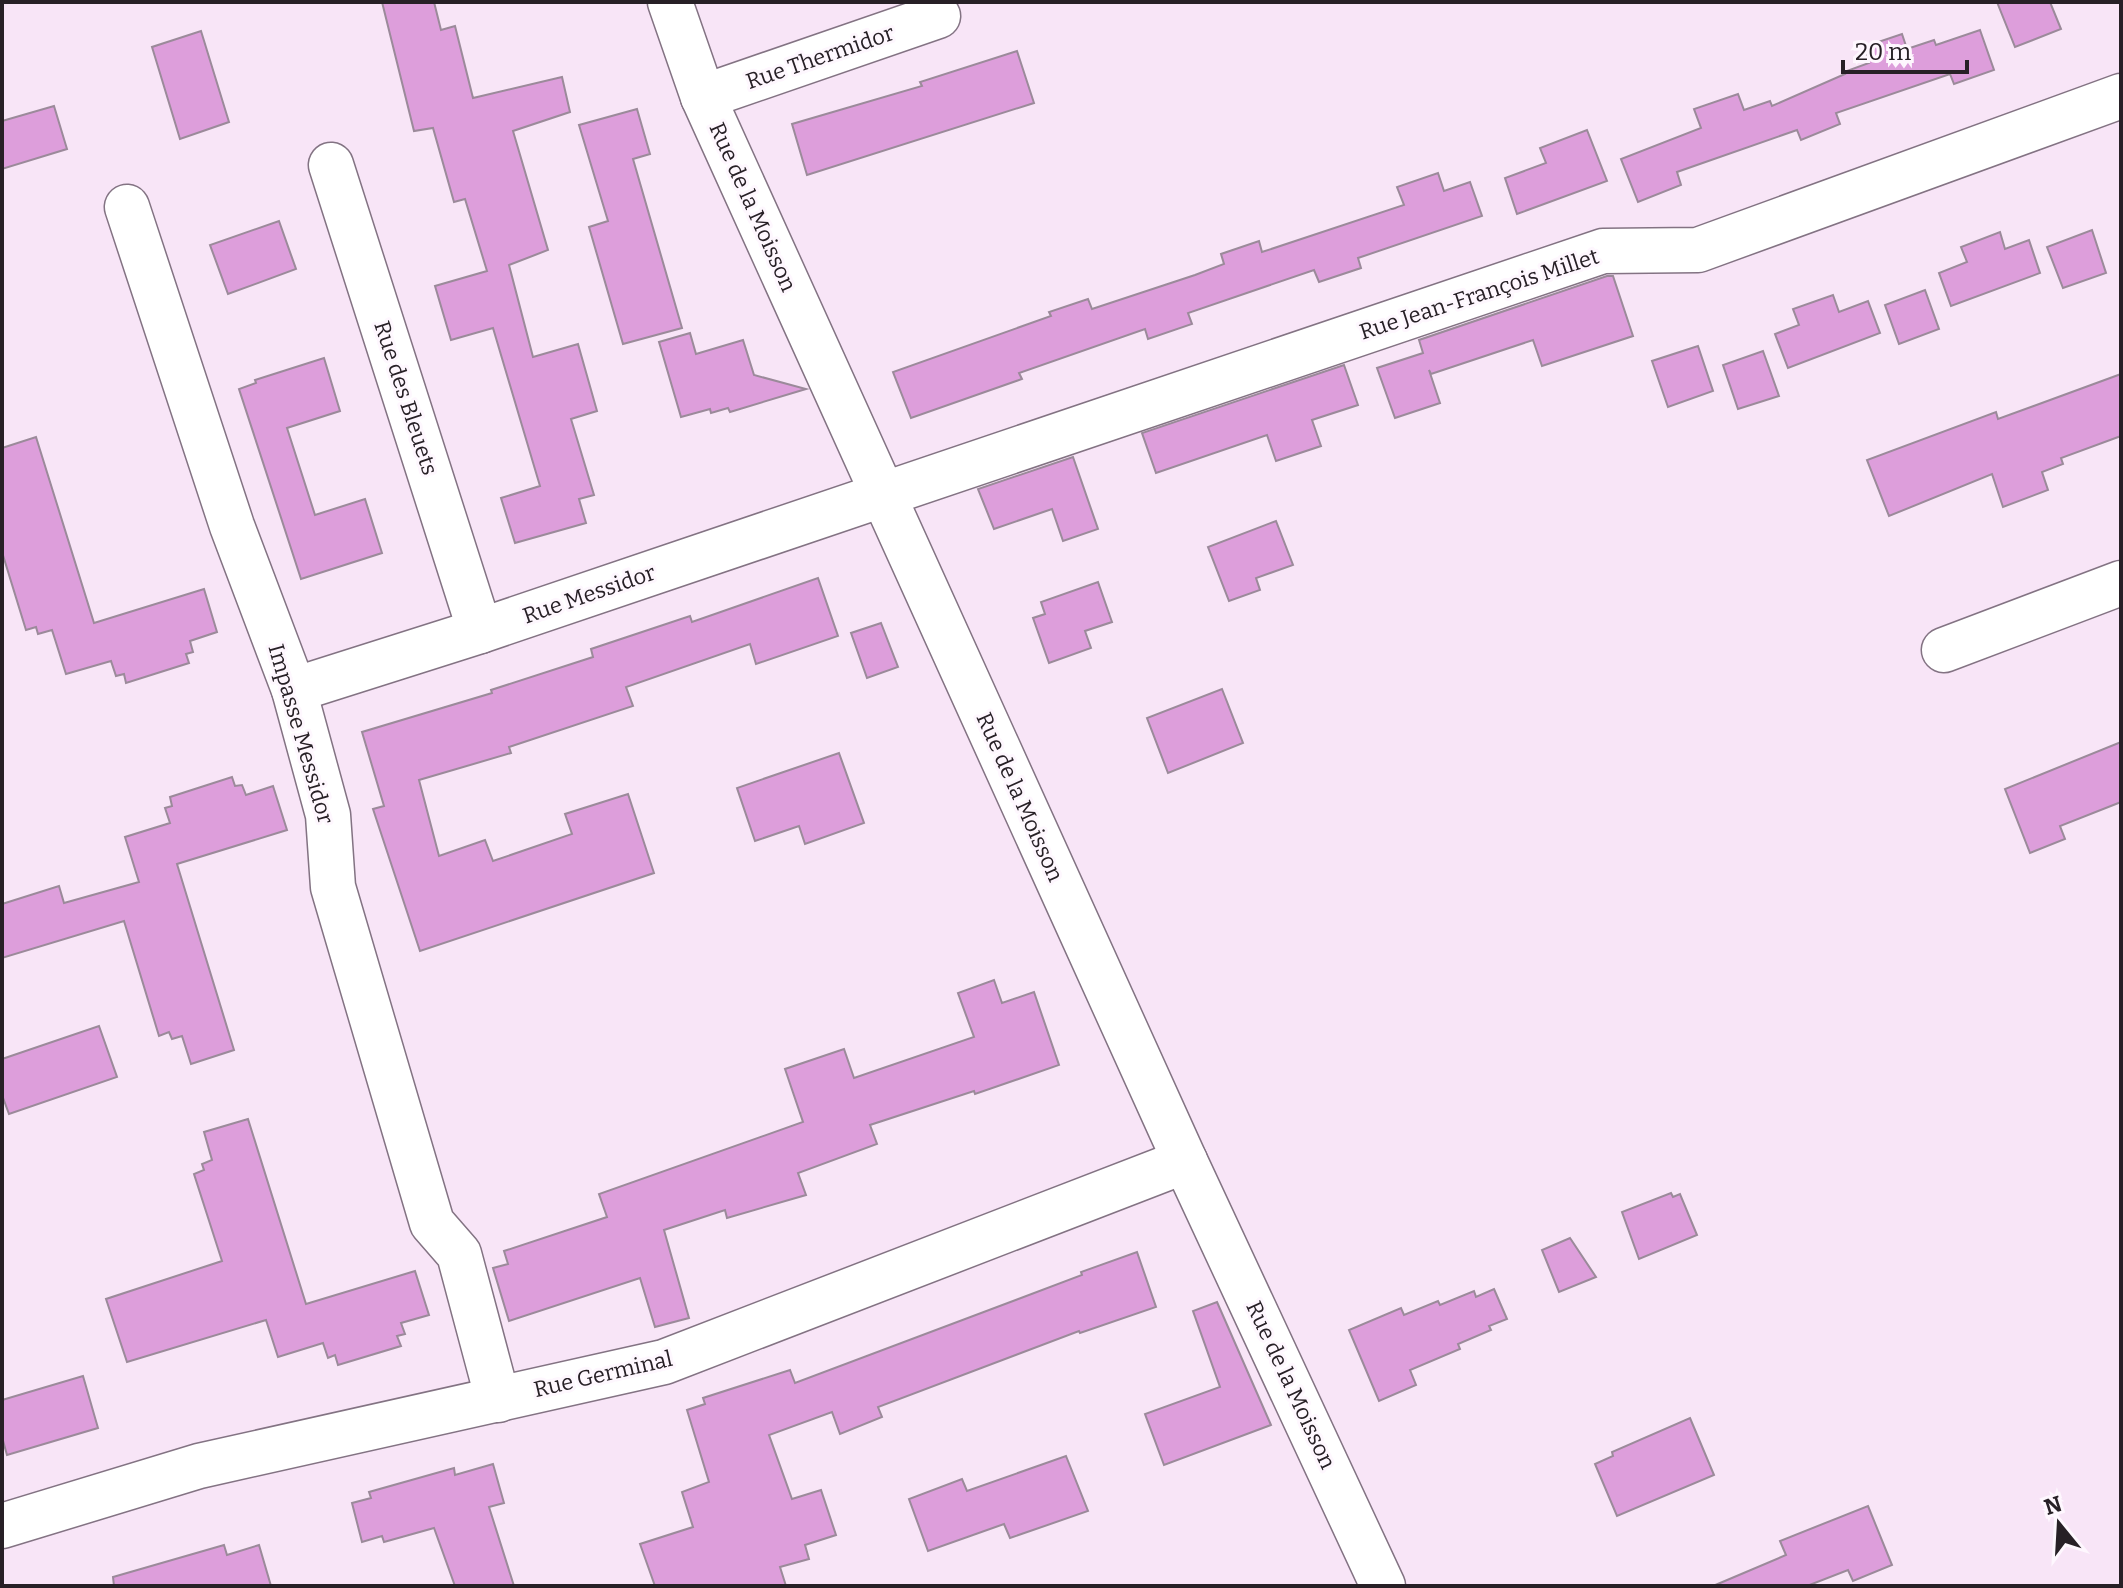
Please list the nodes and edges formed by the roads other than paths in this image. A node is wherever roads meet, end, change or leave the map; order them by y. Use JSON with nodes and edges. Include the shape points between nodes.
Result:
{"nodes":[{"id":1,"x":670,"y":2,"type":"edge"},
{"id":2,"x":938,"y":16,"type":"dead end"},
{"id":3,"x":2121,"y":96,"type":"edge"},
{"id":4,"x":703,"y":97,"type":"junction"},
{"id":5,"x":331,"y":165,"type":"dead end"},
{"id":6,"x":127,"y":207,"type":"dead end"},
{"id":7,"x":883,"y":493,"type":"junction"},
{"id":8,"x":2121,"y":583,"type":"edge"},
{"id":9,"x":480,"y":631,"type":"junction"},
{"id":10,"x":1944,"y":650,"type":"dead end"},
{"id":11,"x":294,"y":690,"type":"junction"},
{"id":12,"x":1185,"y":1161,"type":"junction"},
{"id":13,"x":498,"y":1400,"type":"junction"},
{"id":14,"x":2,"y":1526,"type":"edge"},
{"id":15,"x":1383,"y":1586,"type":"edge"}],
"edges":[{"from":1,"to":4,"type":"street","name":"Rue de la Moisson"},
{"from":2,"to":4,"type":"street","name":"Rue Thermidor"},
{"from":3,"to":7,"type":"street","name":"Rue Jean-François Millet","via":[[1698,250],[1603,251]]},
{"from":4,"to":7,"type":"street","name":"Rue de la Moisson"},
{"from":5,"to":9,"type":"street","name":"Rue des Bleuets"},
{"from":6,"to":11,"type":"street","name":"Impasse Messidor","via":[[232,526]]},
{"from":7,"to":9,"type":"street","name":"Rue Messidor"},
{"from":7,"to":12,"type":"street","name":"Rue de la Moisson"},
{"from":8,"to":10,"type":"street"},
{"from":9,"to":11,"type":"street","name":"Rue Messidor"},
{"from":11,"to":13,"type":"street","name":"Impasse Messidor","via":[[328,815],[333,887],[432,1223],[459,1254]]},
{"from":12,"to":13,"type":"street","name":"Rue Germinal","via":[[664,1362]]},
{"from":12,"to":15,"type":"street","name":"Rue de la Moisson"},
{"from":13,"to":14,"type":"street","name":"Rue Germinal","via":[[199,1466]]}]}
